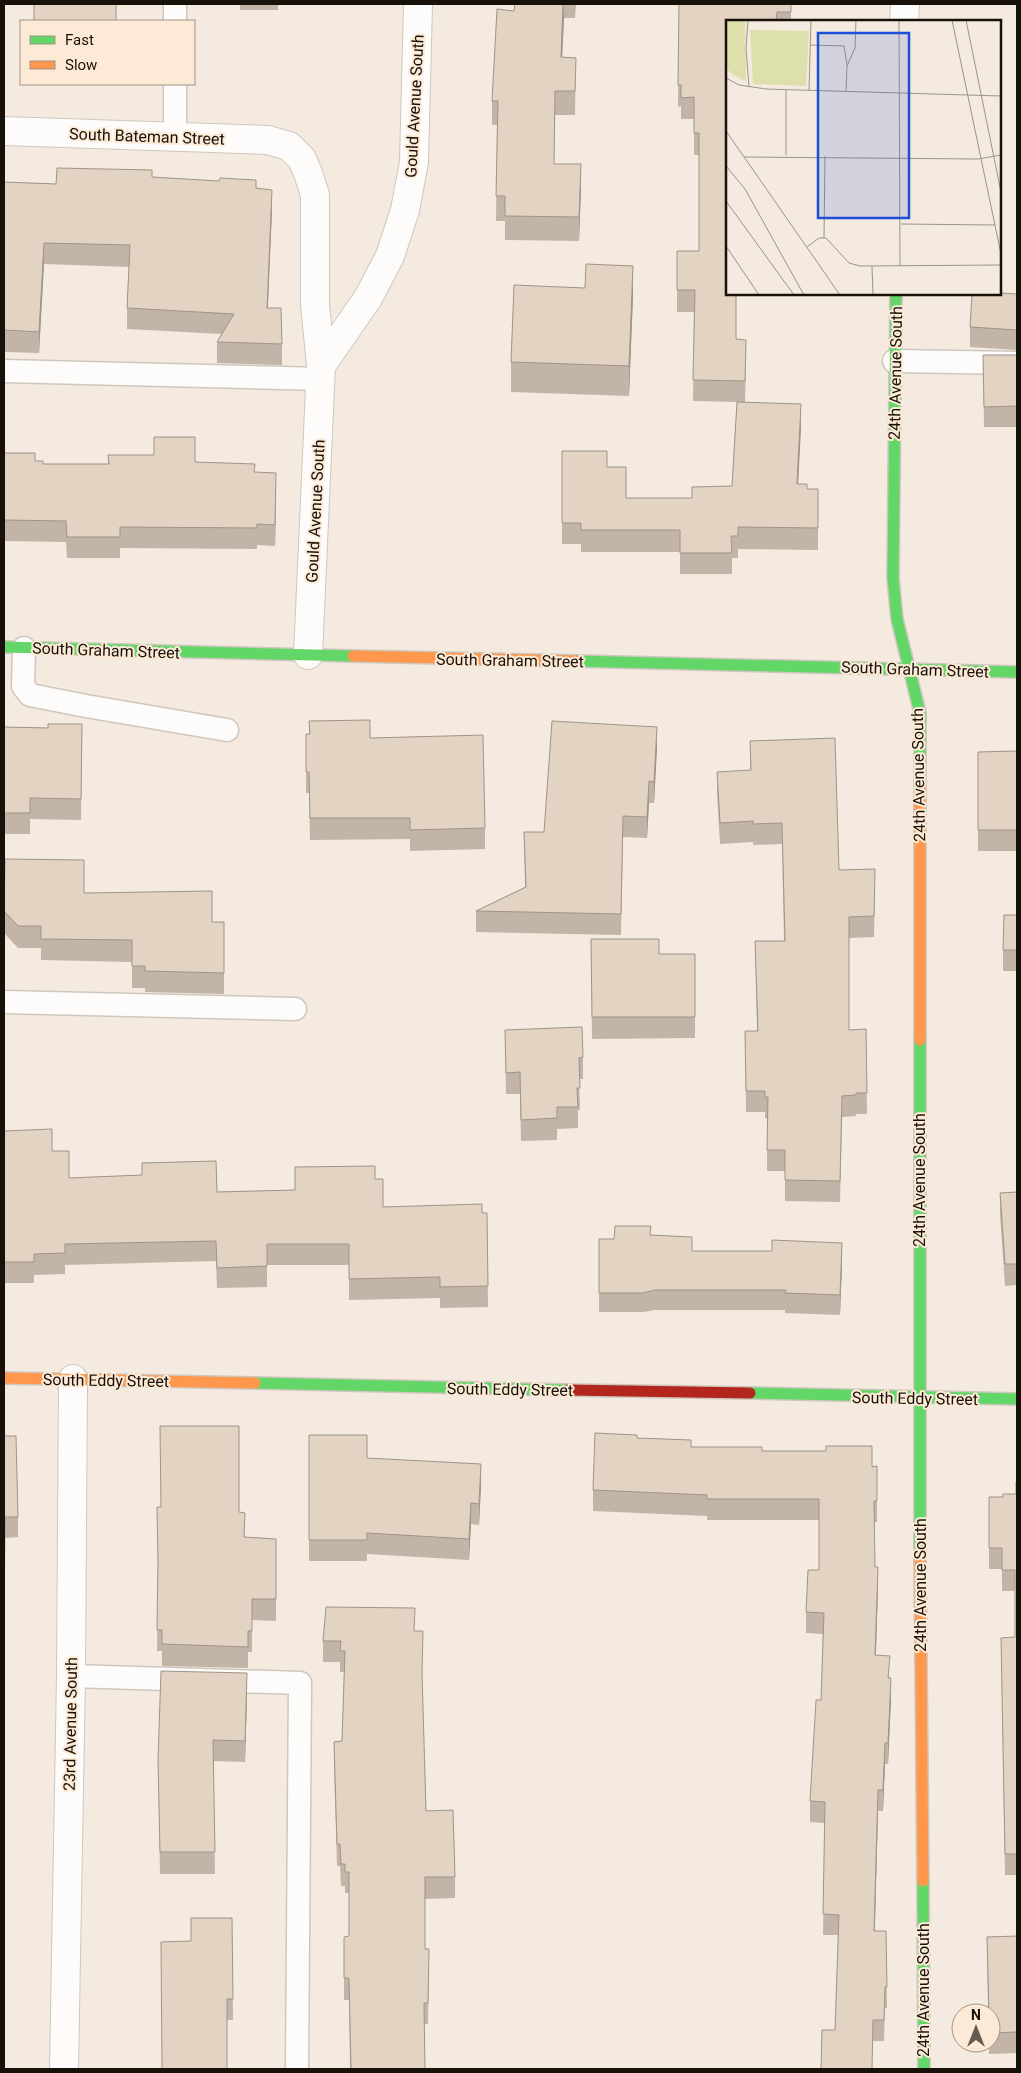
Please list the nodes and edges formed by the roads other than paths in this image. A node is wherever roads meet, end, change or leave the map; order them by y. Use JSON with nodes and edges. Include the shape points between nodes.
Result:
{"nodes":[{"id":1,"x":176,"y":4,"type":"edge"},
{"id":2,"x":418,"y":4,"type":"edge"},
{"id":3,"x":905,"y":4,"type":"edge"},
{"id":4,"x":176,"y":20,"type":"edge"},
{"id":5,"x":904,"y":20,"type":"edge"},
{"id":6,"x":175,"y":85,"type":"edge"},
{"id":7,"x":4,"y":131,"type":"edge"},
{"id":8,"x":175,"y":137,"type":"junction"},
{"id":9,"x":289,"y":146,"type":"joint"},
{"id":10,"x":896,"y":295,"type":"edge"},
{"id":11,"x":894,"y":361,"type":"junction"},
{"id":12,"x":1017,"y":363,"type":"edge"},
{"id":13,"x":4,"y":370,"type":"edge"},
{"id":14,"x":321,"y":372,"type":"junction"},
{"id":15,"x":14,"y":648,"type":"edge"},
{"id":16,"x":308,"y":656,"type":"junction"},
{"id":17,"x":910,"y":668,"type":"junction"},
{"id":18,"x":1017,"y":672,"type":"edge"},
{"id":19,"x":228,"y":730,"type":"dead end"},
{"id":20,"x":4,"y":1002,"type":"edge"},
{"id":21,"x":294,"y":1009,"type":"dead end"},
{"id":22,"x":4,"y":1378,"type":"edge"},
{"id":23,"x":73,"y":1379,"type":"junction"},
{"id":24,"x":919,"y":1398,"type":"junction"},
{"id":25,"x":1017,"y":1400,"type":"edge"},
{"id":26,"x":71,"y":1676,"type":"junction"},
{"id":27,"x":64,"y":2069,"type":"edge"},
{"id":28,"x":297,"y":2069,"type":"edge"},
{"id":29,"x":924,"y":2069,"type":"edge"}],
"edges":[{"from":1,"to":4,"type":"lane"},
{"from":2,"to":14,"type":"street","name":"Gould Avenue South","via":[[414,162],[405,210],[390,256],[368,298]]},
{"from":3,"to":5,"type":"street"},
{"from":6,"to":8,"type":"lane"},
{"from":7,"to":8,"type":"street","name":"South Bateman Street"},
{"from":8,"to":9,"type":"street","name":"South Bateman Street","via":[[268,140]]},
{"from":9,"to":14,"type":"street","name":"Gould Avenue South","via":[[302,160],[315,194],[315,304]]},
{"from":10,"to":11,"type":"street","name":"24th Avenue South"},
{"from":11,"to":12,"type":"lane"},
{"from":11,"to":17,"type":"street","name":"24th Avenue South","via":[[893,578],[897,619]]},
{"from":13,"to":14,"type":"lane"},
{"from":14,"to":16,"type":"street","name":"Gould Avenue South"},
{"from":15,"to":16,"type":"street","name":"South Graham Street"},
{"from":15,"to":19,"type":"lane","via":[[23,686],[30,695]]},
{"from":16,"to":17,"type":"street","name":"South Graham Street"},
{"from":17,"to":18,"type":"street","name":"South Graham Street"},
{"from":17,"to":24,"type":"street","name":"24th Avenue South","via":[[920,713]]},
{"from":20,"to":21,"type":"lane"},
{"from":22,"to":23,"type":"street","name":"South Eddy Street"},
{"from":23,"to":24,"type":"street","name":"South Eddy Street"},
{"from":23,"to":26,"type":"street","name":"23rd Avenue South"},
{"from":24,"to":25,"type":"street","name":"South Eddy Street"},
{"from":24,"to":29,"type":"street","name":"24th Avenue South"},
{"from":26,"to":27,"type":"street","name":"23rd Avenue South"},
{"from":26,"to":28,"type":"lane","via":[[300,1683]]}]}
